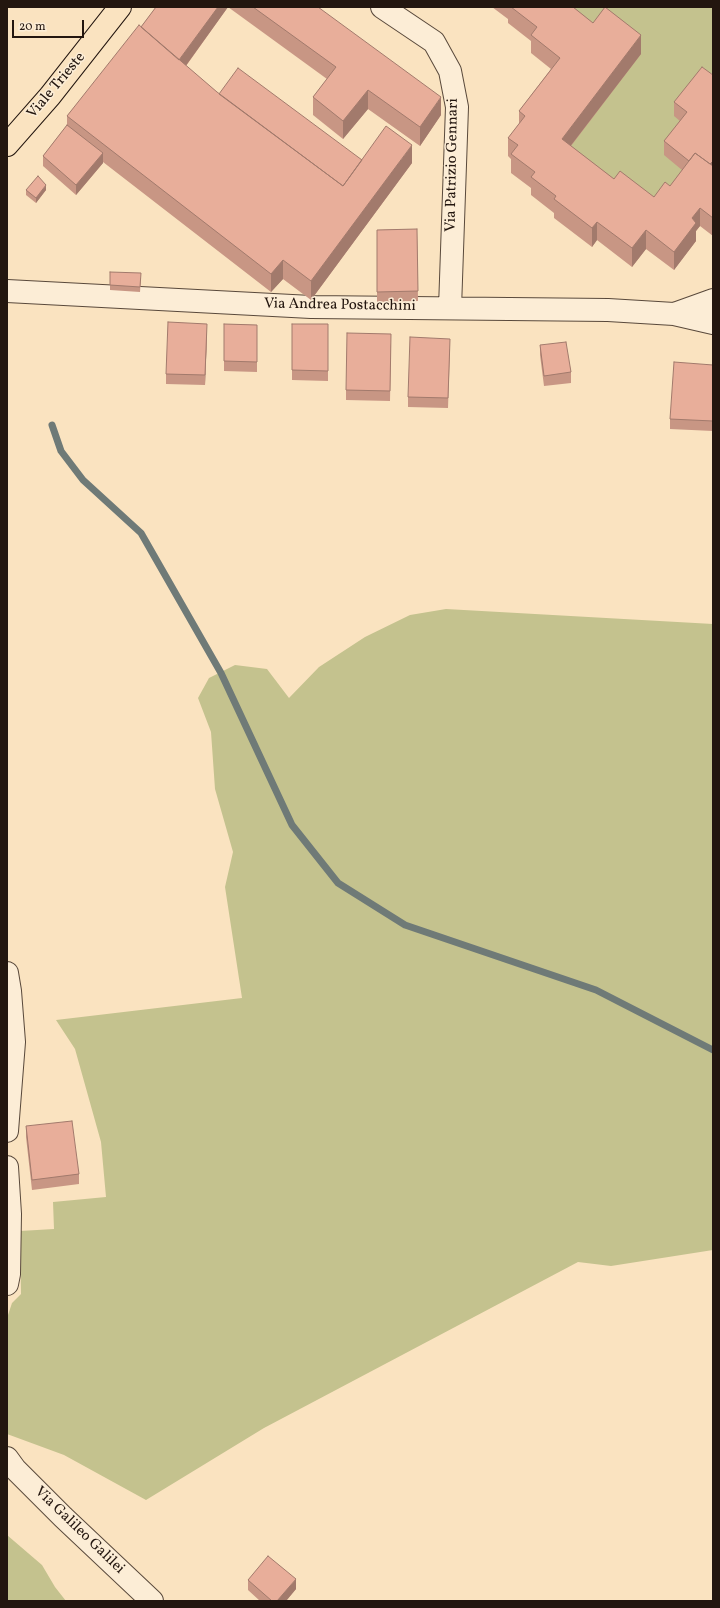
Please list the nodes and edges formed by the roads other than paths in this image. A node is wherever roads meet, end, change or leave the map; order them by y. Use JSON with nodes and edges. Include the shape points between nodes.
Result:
{"nodes":[{"id":1,"x":120,"y":7,"type":"edge"},
{"id":2,"x":389,"y":9,"type":"edge"},
{"id":3,"x":7,"y":145,"type":"edge"},
{"id":4,"x":7,"y":291,"type":"edge"},
{"id":5,"x":713,"y":300,"type":"edge"},
{"id":6,"x":450,"y":308,"type":"junction"},
{"id":7,"x":674,"y":314,"type":"junction"},
{"id":8,"x":713,"y":323,"type":"edge"},
{"id":9,"x":7,"y":973,"type":"edge"},
{"id":10,"x":7,"y":1131,"type":"edge"},
{"id":11,"x":7,"y":1167,"type":"edge"},
{"id":12,"x":7,"y":1284,"type":"edge"},
{"id":13,"x":7,"y":1458,"type":"edge"},
{"id":14,"x":152,"y":1601,"type":"edge"}],
"edges":[{"from":1,"to":3,"type":"main road","name":"Viale Trieste","via":[[50,96]]},
{"from":2,"to":6,"type":"street","name":"Via Patrizio Gennari","via":[[434,42],[450,70],[456,107]]},
{"from":4,"to":6,"type":"street","name":"Via Andrea Postacchini","via":[[311,307]]},
{"from":5,"to":7,"type":"street"},
{"from":6,"to":7,"type":"street","name":"Via Andrea Postacchini","via":[[608,310]]},
{"from":7,"to":8,"type":"street"},
{"from":9,"to":10,"type":"street","via":[[14,1042]]},
{"from":11,"to":12,"type":"street","via":[[10,1214]]},
{"from":13,"to":14,"type":"street","name":"Via Galileo Galilei","via":[[63,1517]]}]}
